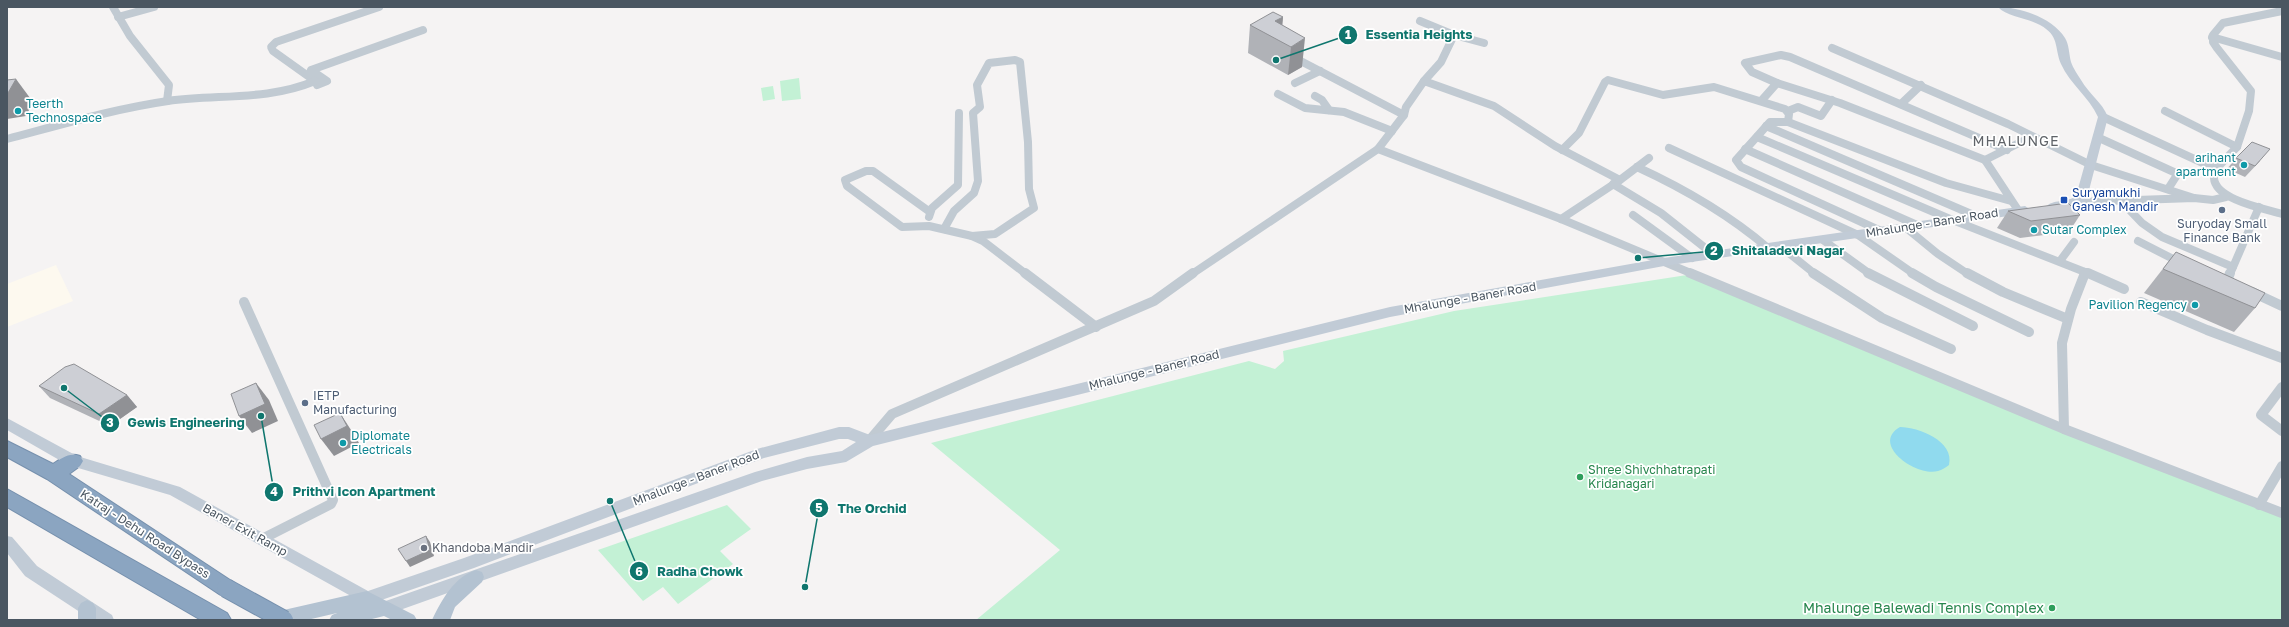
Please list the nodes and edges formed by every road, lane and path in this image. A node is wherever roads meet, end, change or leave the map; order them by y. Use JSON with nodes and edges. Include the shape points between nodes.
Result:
{"nodes":[{"id":1,"x":113,"y":7,"type":"edge"},
{"id":2,"x":154,"y":7,"type":"edge"},
{"id":3,"x":379,"y":7,"type":"edge"},
{"id":4,"x":2003,"y":7,"type":"edge"},
{"id":5,"x":2282,"y":11,"type":"edge"},
{"id":6,"x":118,"y":17,"type":"junction"},
{"id":7,"x":1420,"y":21,"type":"dead end"},
{"id":8,"x":423,"y":30,"type":"dead end"},
{"id":9,"x":1454,"y":35,"type":"junction"},
{"id":10,"x":2212,"y":37,"type":"junction"},
{"id":11,"x":1484,"y":44,"type":"dead end"},
{"id":12,"x":1832,"y":48,"type":"dead end"},
{"id":13,"x":2255,"y":50,"type":"junction"},
{"id":14,"x":1285,"y":52,"type":"edge"},
{"id":15,"x":2282,"y":57,"type":"edge"},
{"id":16,"x":2282,"y":62,"type":"edge"},
{"id":17,"x":1320,"y":70,"type":"junction"},
{"id":18,"x":1424,"y":81,"type":"junction"},
{"id":19,"x":1295,"y":83,"type":"dead end"},
{"id":20,"x":1776,"y":83,"type":"junction"},
{"id":21,"x":318,"y":85,"type":"dead end"},
{"id":22,"x":1921,"y":86,"type":"junction"},
{"id":23,"x":1278,"y":94,"type":"dead end"},
{"id":24,"x":1315,"y":96,"type":"dead end"},
{"id":25,"x":1762,"y":100,"type":"junction"},
{"id":26,"x":1832,"y":100,"type":"junction"},
{"id":27,"x":167,"y":101,"type":"junction"},
{"id":28,"x":1901,"y":104,"type":"junction"},
{"id":29,"x":1329,"y":110,"type":"junction"},
{"id":30,"x":1788,"y":111,"type":"junction"},
{"id":31,"x":2166,"y":111,"type":"dead end"},
{"id":32,"x":959,"y":113,"type":"dead end"},
{"id":33,"x":1404,"y":115,"type":"junction"},
{"id":34,"x":2103,"y":117,"type":"junction"},
{"id":35,"x":1788,"y":122,"type":"junction"},
{"id":36,"x":1766,"y":126,"type":"junction"},
{"id":37,"x":1392,"y":131,"type":"junction"},
{"id":38,"x":1757,"y":136,"type":"junction"},
{"id":39,"x":2031,"y":137,"type":"junction"},
{"id":40,"x":2097,"y":137,"type":"junction"},
{"id":41,"x":7,"y":139,"type":"edge"},
{"id":42,"x":2237,"y":147,"type":"junction"},
{"id":43,"x":1378,"y":148,"type":"junction"},
{"id":44,"x":1670,"y":148,"type":"dead end"},
{"id":45,"x":1745,"y":149,"type":"junction"},
{"id":46,"x":1562,"y":150,"type":"junction"},
{"id":47,"x":2007,"y":150,"type":"junction"},
{"id":48,"x":1649,"y":158,"type":"dead end"},
{"id":49,"x":1985,"y":160,"type":"junction"},
{"id":50,"x":2091,"y":165,"type":"junction"},
{"id":51,"x":1637,"y":167,"type":"junction"},
{"id":52,"x":2216,"y":169,"type":"junction"},
{"id":53,"x":1616,"y":182,"type":"junction"},
{"id":54,"x":2168,"y":189,"type":"junction"},
{"id":55,"x":2226,"y":197,"type":"junction"},
{"id":56,"x":2194,"y":198,"type":"junction"},
{"id":57,"x":2121,"y":201,"type":"junction"},
{"id":58,"x":2079,"y":202,"type":"junction"},
{"id":59,"x":2015,"y":206,"type":"junction"},
{"id":60,"x":2259,"y":207,"type":"junction"},
{"id":61,"x":930,"y":212,"type":"junction"},
{"id":62,"x":2282,"y":214,"type":"edge"},
{"id":63,"x":1633,"y":215,"type":"dead end"},
{"id":64,"x":1976,"y":216,"type":"junction"},
{"id":65,"x":1561,"y":219,"type":"junction"},
{"id":66,"x":1950,"y":219,"type":"junction"},
{"id":67,"x":928,"y":226,"type":"junction"},
{"id":68,"x":1911,"y":226,"type":"junction"},
{"id":69,"x":944,"y":229,"type":"junction"},
{"id":70,"x":1881,"y":231,"type":"junction"},
{"id":71,"x":1858,"y":235,"type":"junction"},
{"id":72,"x":972,"y":236,"type":"junction"},
{"id":73,"x":1823,"y":240,"type":"junction"},
{"id":74,"x":2138,"y":241,"type":"dead end"},
{"id":75,"x":2074,"y":242,"type":"dead end"},
{"id":76,"x":1774,"y":247,"type":"junction"},
{"id":77,"x":1714,"y":255,"type":"junction"},
{"id":78,"x":1692,"y":258,"type":"junction"},
{"id":79,"x":2060,"y":261,"type":"junction"},
{"id":80,"x":1664,"y":262,"type":"junction"},
{"id":81,"x":2233,"y":267,"type":"junction"},
{"id":82,"x":2192,"y":268,"type":"edge"},
{"id":83,"x":2086,"y":272,"type":"junction"},
{"id":84,"x":2216,"y":277,"type":"edge"},
{"id":85,"x":2227,"y":281,"type":"junction"},
{"id":86,"x":2124,"y":289,"type":"dead end"},
{"id":87,"x":244,"y":302,"type":"dead end"},
{"id":88,"x":2141,"y":302,"type":"dead end"},
{"id":89,"x":2282,"y":306,"type":"edge"},
{"id":90,"x":2068,"y":318,"type":"junction"},
{"id":91,"x":1973,"y":326,"type":"dead end"},
{"id":92,"x":1096,"y":327,"type":"junction"},
{"id":93,"x":2029,"y":332,"type":"dead end"},
{"id":94,"x":1951,"y":350,"type":"dead end"},
{"id":95,"x":2282,"y":358,"type":"edge"},
{"id":96,"x":2282,"y":387,"type":"edge"},
{"id":97,"x":7,"y":423,"type":"edge"},
{"id":98,"x":2064,"y":429,"type":"junction"},
{"id":99,"x":2282,"y":431,"type":"edge"},
{"id":100,"x":869,"y":440,"type":"junction"},
{"id":101,"x":7,"y":448,"type":"edge"},
{"id":102,"x":73,"y":461,"type":"junction"},
{"id":103,"x":2282,"y":466,"type":"edge"},
{"id":104,"x":54,"y":474,"type":"junction"},
{"id":105,"x":7,"y":497,"type":"edge"},
{"id":106,"x":639,"y":500,"type":"junction"},
{"id":107,"x":2259,"y":505,"type":"junction"},
{"id":108,"x":2282,"y":513,"type":"edge"},
{"id":109,"x":644,"y":518,"type":"junction"},
{"id":110,"x":262,"y":539,"type":"junction"},
{"id":111,"x":7,"y":542,"type":"edge"},
{"id":112,"x":476,"y":577,"type":"junction"},
{"id":113,"x":367,"y":598,"type":"junction"},
{"id":114,"x":386,"y":608,"type":"junction"},
{"id":115,"x":87,"y":614,"type":"edge"},
{"id":116,"x":106,"y":620,"type":"edge"},
{"id":117,"x":220,"y":620,"type":"edge"},
{"id":118,"x":275,"y":620,"type":"edge"},
{"id":119,"x":284,"y":620,"type":"edge"},
{"id":120,"x":338,"y":620,"type":"edge"},
{"id":121,"x":408,"y":620,"type":"edge"},
{"id":122,"x":441,"y":620,"type":"edge"}],
"edges":[{"from":1,"to":6,"type":"street"},
{"from":2,"to":6,"type":"street"},
{"from":3,"to":27,"type":"street","via":[[276,42],[271,47],[315,81],[301,88],[281,94],[242,98]]},
{"from":4,"to":34,"type":"main road","via":[[2044,23],[2053,30],[2061,39],[2066,63],[2078,84],[2099,108]]},
{"from":5,"to":10,"type":"street","via":[[2223,23]]},
{"from":6,"to":27,"type":"street","via":[[169,85]]},
{"from":7,"to":9,"type":"street"},
{"from":8,"to":21,"type":"street","via":[[310,70],[327,81]]},
{"from":9,"to":11,"type":"street"},
{"from":9,"to":18,"type":"street","via":[[1441,62]]},
{"from":10,"to":13,"type":"street"},
{"from":10,"to":42,"type":"street","via":[[2212,41],[2225,58],[2245,78],[2252,92],[2246,124]]},
{"from":12,"to":22,"type":"street"},
{"from":13,"to":15,"type":"street"},
{"from":13,"to":16,"type":"street"},
{"from":14,"to":17,"type":"street"},
{"from":17,"to":19,"type":"street"},
{"from":17,"to":33,"type":"street"},
{"from":18,"to":33,"type":"street","via":[[1406,107]]},
{"from":18,"to":46,"type":"street","via":[[1494,106]]},
{"from":20,"to":25,"type":"street"},
{"from":20,"to":26,"type":"street"},
{"from":20,"to":28,"type":"street","via":[[1752,72],[1745,62],[1785,56]]},
{"from":22,"to":28,"type":"street"},
{"from":22,"to":39,"type":"street","via":[[2008,124]]},
{"from":23,"to":29,"type":"street","via":[[1305,108]]},
{"from":24,"to":29,"type":"street","via":[[1325,103]]},
{"from":25,"to":30,"type":"street"},
{"from":25,"to":46,"type":"street","via":[[1708,86],[1663,95],[1607,80],[1579,133]]},
{"from":26,"to":30,"type":"street","via":[[1821,116],[1798,107]]},
{"from":26,"to":49,"type":"street"},
{"from":27,"to":41,"type":"street"},
{"from":28,"to":47,"type":"street"},
{"from":29,"to":37,"type":"street","via":[[1344,112]]},
{"from":30,"to":35,"type":"street"},
{"from":31,"to":42,"type":"street","via":[[2201,131]]},
{"from":32,"to":61,"type":"street","via":[[958,185]]},
{"from":33,"to":37,"type":"street"},
{"from":34,"to":40,"type":"main road"},
{"from":34,"to":52,"type":"street"},
{"from":35,"to":36,"type":"street","via":[[1770,122]]},
{"from":35,"to":59,"type":"street","via":[[1946,183]]},
{"from":36,"to":38,"type":"street"},
{"from":36,"to":64,"type":"street"},
{"from":37,"to":43,"type":"street"},
{"from":38,"to":45,"type":"street"},
{"from":38,"to":66,"type":"street"},
{"from":39,"to":47,"type":"street"},
{"from":39,"to":50,"type":"street"},
{"from":40,"to":50,"type":"main road"},
{"from":40,"to":54,"type":"street","via":[[2176,174]]},
{"from":42,"to":52,"type":"street"},
{"from":43,"to":65,"type":"street"},
{"from":43,"to":92,"type":"street","via":[[1154,301]]},
{"from":44,"to":71,"type":"street"},
{"from":45,"to":68,"type":"street"},
{"from":45,"to":70,"type":"street","via":[[1736,160],[1741,167]]},
{"from":46,"to":53,"type":"street"},
{"from":47,"to":49,"type":"street"},
{"from":48,"to":51,"type":"street"},
{"from":49,"to":59,"type":"street"},
{"from":50,"to":54,"type":"street"},
{"from":50,"to":58,"type":"main road"},
{"from":51,"to":53,"type":"street"},
{"from":51,"to":76,"type":"street","via":[[1706,201]]},
{"from":52,"to":55,"type":"street","via":[[2214,181]]},
{"from":53,"to":65,"type":"street"},
{"from":53,"to":77,"type":"street","via":[[1661,213]]},
{"from":54,"to":56,"type":"street"},
{"from":55,"to":56,"type":"street","via":[[2213,200]]},
{"from":55,"to":60,"type":"street"},
{"from":56,"to":57,"type":"street"},
{"from":57,"to":58,"type":"street"},
{"from":57,"to":81,"type":"street","via":[[2142,223],[2162,237]]},
{"from":58,"to":59,"type":"main road","name":"Mhalunge - Baner Road","via":[[2070,206]]},
{"from":59,"to":64,"type":"main road","name":"Mhalunge - Baner Road"},
{"from":60,"to":62,"type":"street"},
{"from":60,"to":81,"type":"street"},
{"from":61,"to":67,"type":"street"},
{"from":61,"to":67,"type":"street","via":[[873,170],[845,180],[847,186],[896,224],[909,228]]},
{"from":63,"to":78,"type":"street"},
{"from":64,"to":66,"type":"main road","name":"Mhalunge - Baner Road"},
{"from":65,"to":80,"type":"street"},
{"from":66,"to":68,"type":"main road","name":"Mhalunge - Baner Road"},
{"from":66,"to":79,"type":"street"},
{"from":67,"to":69,"type":"street"},
{"from":68,"to":70,"type":"main road","name":"Mhalunge - Baner Road"},
{"from":68,"to":90,"type":"street","via":[[1943,258],[1959,268],[2021,299]]},
{"from":69,"to":72,"type":"street"},
{"from":69,"to":72,"type":"street","via":[[954,212],[974,193],[978,181],[973,113],[980,107],[977,85],[989,63],[1015,60],[1020,62],[1028,142],[1029,190],[1034,208],[995,234]]},
{"from":70,"to":71,"type":"main road","name":"Mhalunge - Baner Road"},
{"from":71,"to":73,"type":"main road","name":"Mhalunge - Baner Road"},
{"from":71,"to":93,"type":"street","via":[[1936,287]]},
{"from":72,"to":92,"type":"street","via":[[983,241]]},
{"from":73,"to":76,"type":"main road","name":"Mhalunge - Baner Road"},
{"from":73,"to":91,"type":"street","via":[[1881,281]]},
{"from":74,"to":82,"type":"street"},
{"from":75,"to":79,"type":"street"},
{"from":76,"to":77,"type":"main road","name":"Mhalunge - Baner Road"},
{"from":76,"to":94,"type":"street","via":[[1887,322]]},
{"from":77,"to":78,"type":"main road","name":"Mhalunge - Baner Road"},
{"from":78,"to":80,"type":"main road","name":"Mhalunge - Baner Road"},
{"from":79,"to":83,"type":"street"},
{"from":80,"to":98,"type":"street"},
{"from":80,"to":100,"type":"main road","name":"Mhalunge - Baner Road","via":[[1390,312]]},
{"from":81,"to":85,"type":"street"},
{"from":83,"to":86,"type":"street"},
{"from":83,"to":90,"type":"street"},
{"from":84,"to":85,"type":"street"},
{"from":85,"to":89,"type":"street"},
{"from":87,"to":110,"type":"street","via":[[333,500],[331,504]]},
{"from":88,"to":95,"type":"street"},
{"from":90,"to":98,"type":"street","via":[[2062,342]]},
{"from":92,"to":100,"type":"street","via":[[892,414]]},
{"from":96,"to":99,"type":"street","via":[[2262,411],[2268,423]]},
{"from":97,"to":102,"type":"main road","name":"Baner Exit Ramp"},
{"from":98,"to":107,"type":"street"},
{"from":100,"to":106,"type":"main road","name":"Mhalunge - Baner Road","via":[[849,433],[839,433],[788,445]]},
{"from":100,"to":109,"type":"main road","name":"Mhalunge - Baner Road","via":[[846,456],[807,463],[760,476]]},
{"from":101,"to":104,"type":"highway","name":"Katraj - Dehu Road Bypass"},
{"from":102,"to":104,"type":"highway"},
{"from":102,"to":110,"type":"main road","name":"Baner Exit Ramp","via":[[175,491]]},
{"from":103,"to":107,"type":"street"},
{"from":104,"to":119,"type":"highway","name":"Katraj - Dehu Road Bypass","bridge":true,"via":[[226,588]]},
{"from":105,"to":117,"type":"highway"},
{"from":106,"to":109,"type":"main road"},
{"from":106,"to":113,"type":"main road","name":"Mhalunge - Baner Road"},
{"from":107,"to":108,"type":"street"},
{"from":109,"to":112,"type":"main road","name":"Mhalunge - Baner Road"},
{"from":110,"to":113,"type":"main road","name":"Baner Exit Ramp"},
{"from":111,"to":115,"type":"main road","via":[[36,575]]},
{"from":112,"to":114,"type":"main road","name":"Mhalunge - Baner Road"},
{"from":112,"to":122,"type":"main road","via":[[449,602]]},
{"from":113,"to":114,"type":"main road","name":"Baner Exit Ramp"},
{"from":113,"to":118,"type":"main road"},
{"from":114,"to":120,"type":"main road"},
{"from":114,"to":121,"type":"main road","name":"Baner Exit Ramp"},
{"from":115,"to":116,"type":"main road"}]}
